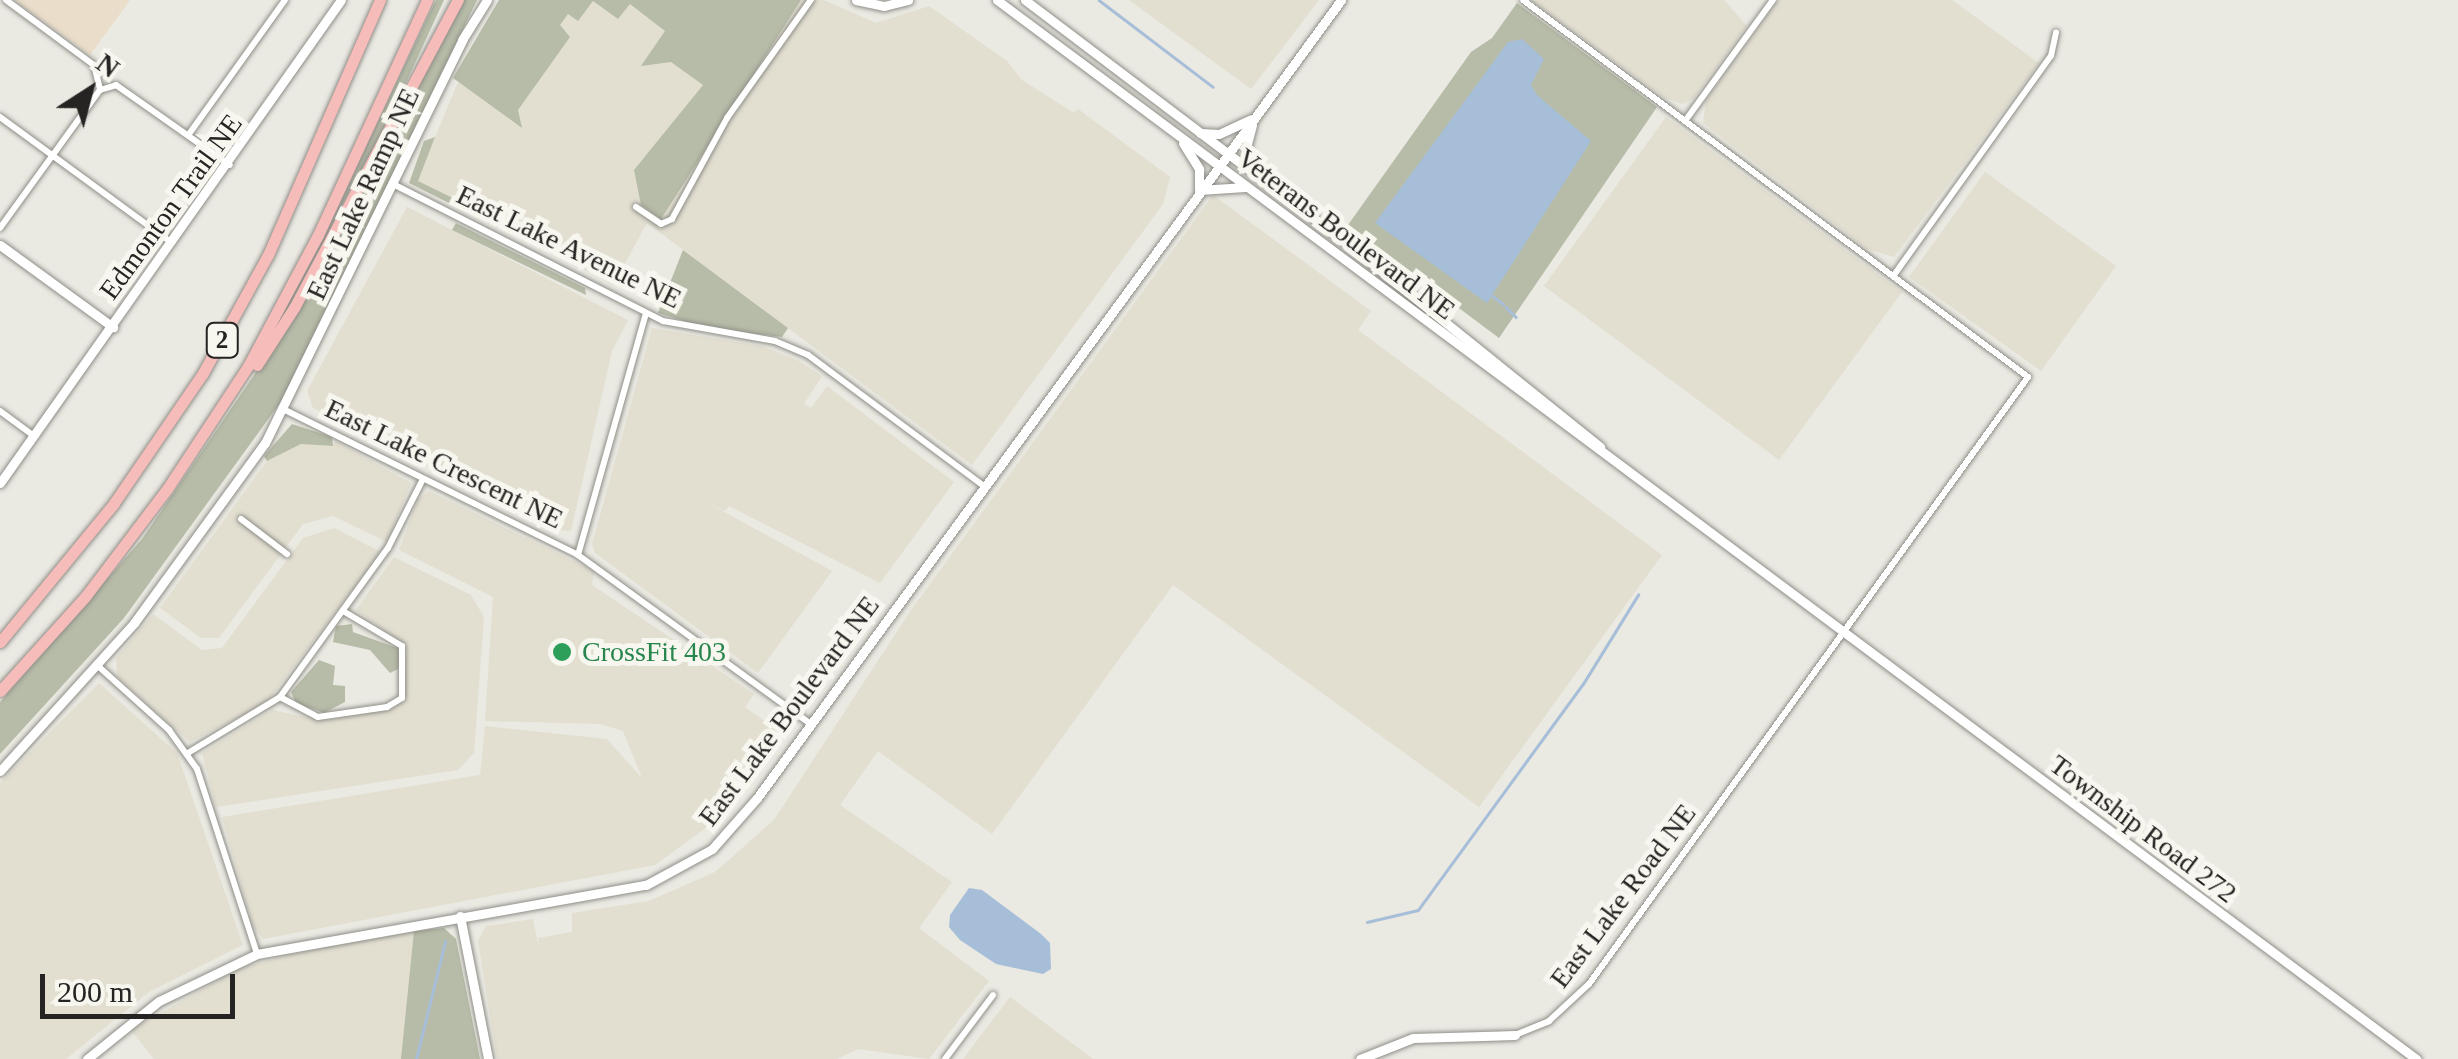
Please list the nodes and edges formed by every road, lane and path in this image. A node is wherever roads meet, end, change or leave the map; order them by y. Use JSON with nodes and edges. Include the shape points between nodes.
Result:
{"nodes":[{"id":1,"x":6,"y":0,"type":"edge"},
{"id":2,"x":285,"y":0,"type":"edge"},
{"id":3,"x":340,"y":0,"type":"edge"},
{"id":4,"x":380,"y":0,"type":"edge"},
{"id":5,"x":427,"y":0,"type":"edge"},
{"id":6,"x":454,"y":0,"type":"edge"},
{"id":7,"x":488,"y":0,"type":"edge"},
{"id":8,"x":810,"y":0,"type":"edge"},
{"id":9,"x":856,"y":0,"type":"edge"},
{"id":10,"x":908,"y":0,"type":"edge"},
{"id":11,"x":998,"y":0,"type":"edge"},
{"id":12,"x":1022,"y":0,"type":"edge"},
{"id":13,"x":1341,"y":0,"type":"edge"},
{"id":14,"x":1523,"y":0,"type":"edge"},
{"id":15,"x":1773,"y":0,"type":"edge"},
{"id":16,"x":2056,"y":33,"type":"dead end"},
{"id":17,"x":100,"y":90,"type":"junction"},
{"id":18,"x":0,"y":116,"type":"edge"},
{"id":19,"x":1254,"y":118,"type":"junction"},
{"id":20,"x":1686,"y":121,"type":"junction"},
{"id":21,"x":1196,"y":132,"type":"junction"},
{"id":22,"x":189,"y":134,"type":"junction"},
{"id":23,"x":1177,"y":134,"type":"junction"},
{"id":24,"x":1226,"y":154,"type":"junction"},
{"id":25,"x":52,"y":155,"type":"junction"},
{"id":26,"x":1218,"y":164,"type":"junction"},
{"id":27,"x":230,"y":165,"type":"junction"},
{"id":28,"x":1260,"y":179,"type":"junction"},
{"id":29,"x":393,"y":184,"type":"junction"},
{"id":30,"x":1250,"y":188,"type":"junction"},
{"id":31,"x":1199,"y":190,"type":"junction"},
{"id":32,"x":636,"y":207,"type":"dead end"},
{"id":33,"x":0,"y":228,"type":"edge"},
{"id":34,"x":173,"y":244,"type":"junction"},
{"id":35,"x":0,"y":245,"type":"edge"},
{"id":36,"x":1894,"y":275,"type":"junction"},
{"id":37,"x":646,"y":313,"type":"junction"},
{"id":38,"x":112,"y":327,"type":"junction"},
{"id":39,"x":285,"y":410,"type":"junction"},
{"id":40,"x":0,"y":411,"type":"edge"},
{"id":41,"x":206,"y":432,"type":"junction"},
{"id":42,"x":34,"y":436,"type":"junction"},
{"id":43,"x":423,"y":478,"type":"junction"},
{"id":44,"x":0,"y":483,"type":"edge"},
{"id":45,"x":984,"y":486,"type":"junction"},
{"id":46,"x":1667,"y":502,"type":"junction"},
{"id":47,"x":241,"y":519,"type":"dead end"},
{"id":48,"x":287,"y":554,"type":"dead end"},
{"id":49,"x":578,"y":555,"type":"junction"},
{"id":50,"x":343,"y":612,"type":"junction"},
{"id":51,"x":1844,"y":634,"type":"junction"},
{"id":52,"x":0,"y":642,"type":"edge"},
{"id":53,"x":98,"y":666,"type":"junction"},
{"id":54,"x":0,"y":691,"type":"edge"},
{"id":55,"x":280,"y":698,"type":"junction"},
{"id":56,"x":811,"y":724,"type":"junction"},
{"id":57,"x":188,"y":753,"type":"junction"},
{"id":58,"x":0,"y":771,"type":"edge"},
{"id":59,"x":460,"y":916,"type":"junction"},
{"id":60,"x":257,"y":954,"type":"junction"},
{"id":61,"x":993,"y":995,"type":"dead end"},
{"id":62,"x":1515,"y":1035,"type":"joint"},
{"id":63,"x":87,"y":1059,"type":"edge"},
{"id":64,"x":488,"y":1059,"type":"edge"},
{"id":65,"x":946,"y":1059,"type":"edge"},
{"id":66,"x":1360,"y":1059,"type":"edge"},
{"id":67,"x":2416,"y":1059,"type":"edge"}],
"edges":[{"from":1,"to":17,"type":"street","via":[[94,64]]},
{"from":2,"to":22,"type":"street","name":"Edmonton Trail NE"},
{"from":3,"to":27,"type":"main road","name":"Edmonton Trail NE"},
{"from":4,"to":52,"type":"highway","number":"2","via":[[268,255],[203,373],[114,503]]},
{"from":5,"to":41,"type":"highway","number":"2","via":[[280,309]]},
{"from":6,"to":41,"type":"highway","via":[[295,306]]},
{"from":7,"to":29,"type":"main road","name":"East Lake Ramp NE"},
{"from":8,"to":32,"type":"street","via":[[726,118],[672,219],[660,224]]},
{"from":9,"to":10,"type":"main road","via":[[884,6]]},
{"from":11,"to":23,"type":"main road","name":"Veterans Boulevard NE"},
{"from":12,"to":21,"type":"main road","name":"Veterans Boulevard NE"},
{"from":13,"to":19,"type":"main road","name":"East Lake Boulevard NE"},
{"from":14,"to":20,"type":"street"},
{"from":15,"to":20,"type":"street"},
{"from":16,"to":36,"type":"street","via":[[2046,64]]},
{"from":17,"to":22,"type":"street","via":[[116,85]]},
{"from":17,"to":25,"type":"street"},
{"from":18,"to":25,"type":"street"},
{"from":19,"to":21,"type":"main road","via":[[1219,134]]},
{"from":19,"to":24,"type":"main road","name":"East Lake Boulevard NE"},
{"from":19,"to":28,"type":"main road","via":[[1246,147]]},
{"from":20,"to":36,"type":"street"},
{"from":21,"to":24,"type":"main road","name":"Veterans Boulevard NE"},
{"from":22,"to":27,"type":"street"},
{"from":23,"to":26,"type":"main road","name":"Veterans Boulevard NE"},
{"from":23,"to":31,"type":"main road","via":[[1198,168]]},
{"from":24,"to":26,"type":"main road","name":"East Lake Boulevard NE"},
{"from":24,"to":28,"type":"main road","name":"Veterans Boulevard NE"},
{"from":25,"to":33,"type":"street"},
{"from":25,"to":34,"type":"street"},
{"from":26,"to":30,"type":"main road","name":"Veterans Boulevard NE"},
{"from":26,"to":31,"type":"main road","name":"East Lake Boulevard NE"},
{"from":27,"to":34,"type":"main road","name":"Edmonton Trail NE"},
{"from":28,"to":46,"type":"main road","name":"Veterans Boulevard NE"},
{"from":29,"to":37,"type":"street","name":"East Lake Avenue NE"},
{"from":29,"to":39,"type":"main road","name":"East Lake Ramp NE"},
{"from":30,"to":31,"type":"main road"},
{"from":30,"to":46,"type":"main road","name":"Veterans Boulevard NE"},
{"from":31,"to":45,"type":"main road","name":"East Lake Boulevard NE"},
{"from":34,"to":38,"type":"main road","name":"Edmonton Trail NE"},
{"from":35,"to":38,"type":"main road"},
{"from":36,"to":51,"type":"street","name":"East Lake Road NE","via":[[2028,377]]},
{"from":37,"to":45,"type":"street","name":"East Lake Avenue NE","via":[[699,332],[775,341],[808,355]]},
{"from":37,"to":49,"type":"street"},
{"from":38,"to":42,"type":"main road","name":"Edmonton Trail NE"},
{"from":39,"to":43,"type":"street","name":"East Lake Crescent NE"},
{"from":39,"to":53,"type":"main road","name":"East Lake Crescent NE","via":[[205,532]]},
{"from":40,"to":42,"type":"street"},
{"from":41,"to":54,"type":"highway","number":"2","via":[[85,596]]},
{"from":42,"to":44,"type":"main road","name":"Edmonton Trail NE"},
{"from":43,"to":49,"type":"street","name":"East Lake Crescent NE"},
{"from":43,"to":50,"type":"street","via":[[388,548]]},
{"from":45,"to":56,"type":"main road","name":"East Lake Boulevard NE"},
{"from":46,"to":51,"type":"main road","name":"Veterans Boulevard NE"},
{"from":47,"to":48,"type":"street"},
{"from":49,"to":56,"type":"street","name":"East Lake Crescent NE"},
{"from":50,"to":55,"type":"street"},
{"from":50,"to":55,"type":"street","via":[[405,651],[399,702],[318,717]]},
{"from":51,"to":62,"type":"street","name":"East Lake Road NE","via":[[1589,984],[1549,1021]]},
{"from":51,"to":67,"type":"main road","name":"Township Road 272"},
{"from":53,"to":57,"type":"street"},
{"from":53,"to":58,"type":"main road","name":"East Lake Crescent NE"},
{"from":55,"to":57,"type":"street"},
{"from":56,"to":59,"type":"main road","name":"East Lake Boulevard NE","via":[[735,827],[679,870],[618,891]]},
{"from":57,"to":60,"type":"street"},
{"from":59,"to":60,"type":"main road","name":"East Lake Boulevard NE"},
{"from":59,"to":64,"type":"main road"},
{"from":60,"to":63,"type":"main road","name":"East Lake Boulevard NE","via":[[160,1001]]},
{"from":61,"to":65,"type":"street"},
{"from":62,"to":66,"type":"main road","name":"East Lake Road NE","via":[[1414,1038]]}]}
